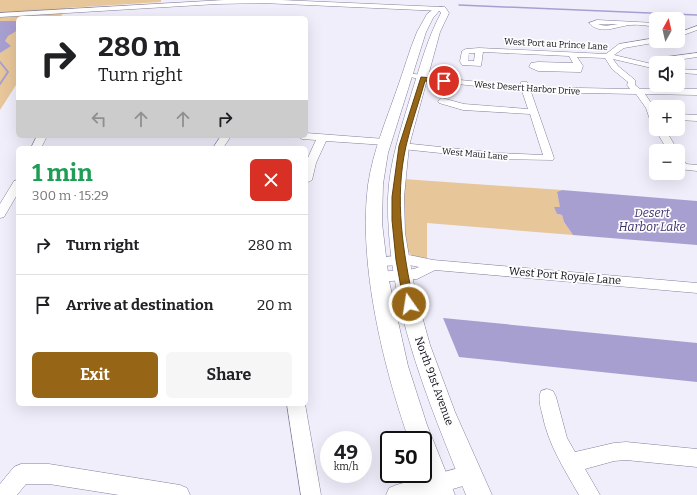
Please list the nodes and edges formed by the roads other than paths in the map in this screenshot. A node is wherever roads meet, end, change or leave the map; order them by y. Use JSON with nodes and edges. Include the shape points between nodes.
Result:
{"nodes":[{"id":1,"x":200,"y":1,"type":"edge"},
{"id":2,"x":445,"y":5,"type":"junction"},
{"id":3,"x":104,"y":8,"type":"junction"},
{"id":4,"x":0,"y":15,"type":"edge"},
{"id":5,"x":100,"y":16,"type":"edge"},
{"id":6,"x":629,"y":23,"type":"dead end"},
{"id":7,"x":649,"y":24,"type":"edge"},
{"id":8,"x":697,"y":28,"type":"edge"},
{"id":9,"x":685,"y":29,"type":"edge"},
{"id":10,"x":688,"y":30,"type":"junction"},
{"id":11,"x":685,"y":32,"type":"edge"},
{"id":12,"x":649,"y":41,"type":"edge"},
{"id":13,"x":479,"y":50,"type":"junction"},
{"id":14,"x":572,"y":55,"type":"junction"},
{"id":15,"x":697,"y":55,"type":"edge"},
{"id":16,"x":608,"y":56,"type":"junction"},
{"id":17,"x":685,"y":57,"type":"edge"},
{"id":18,"x":649,"y":65,"type":"edge"},
{"id":19,"x":579,"y":66,"type":"dead end"},
{"id":20,"x":685,"y":71,"type":"edge"},
{"id":21,"x":697,"y":72,"type":"edge"},
{"id":22,"x":418,"y":75,"type":"junction"},
{"id":23,"x":526,"y":86,"type":"junction"},
{"id":24,"x":697,"y":86,"type":"edge"},
{"id":25,"x":634,"y":88,"type":"junction"},
{"id":26,"x":697,"y":92,"type":"edge"},
{"id":27,"x":442,"y":101,"type":"dead end"},
{"id":28,"x":649,"y":107,"type":"edge"},
{"id":29,"x":534,"y":112,"type":"junction"},
{"id":30,"x":685,"y":117,"type":"edge"},
{"id":31,"x":697,"y":118,"type":"edge"},
{"id":32,"x":308,"y":137,"type":"edge"},
{"id":33,"x":322,"y":138,"type":"junction"},
{"id":34,"x":393,"y":144,"type":"junction"},
{"id":35,"x":685,"y":164,"type":"edge"},
{"id":36,"x":697,"y":168,"type":"edge"},
{"id":37,"x":308,"y":173,"type":"edge"},
{"id":38,"x":14,"y":200,"type":"edge"},
{"id":39,"x":0,"y":214,"type":"edge"},
{"id":40,"x":402,"y":267,"type":"junction"},
{"id":41,"x":377,"y":269,"type":"junction"},
{"id":42,"x":697,"y":288,"type":"edge"},
{"id":43,"x":547,"y":397,"type":"dead end"},
{"id":44,"x":296,"y":406,"type":"edge"},
{"id":45,"x":418,"y":431,"type":"edge"},
{"id":46,"x":697,"y":458,"type":"edge"},
{"id":47,"x":571,"y":463,"type":"junction"},
{"id":48,"x":432,"y":469,"type":"edge"},
{"id":49,"x":475,"y":485,"type":"edge"},
{"id":50,"x":440,"y":490,"type":"edge"},
{"id":51,"x":4,"y":495,"type":"edge"},
{"id":52,"x":180,"y":495,"type":"edge"},
{"id":53,"x":311,"y":495,"type":"edge"},
{"id":54,"x":396,"y":495,"type":"edge"},
{"id":55,"x":590,"y":495,"type":"edge"}],
"edges":[{"from":1,"to":2,"type":"street"},
{"from":1,"to":3,"type":"street"},
{"from":2,"to":22,"type":"main road","name":"North 91st Avenue","via":[[445,13]]},
{"from":2,"to":22,"type":"main road","name":"North 91st Avenue","via":[[434,12],[422,30]]},
{"from":3,"to":4,"type":"street"},
{"from":3,"to":5,"type":"street"},
{"from":6,"to":7,"type":"street"},
{"from":8,"to":10,"type":"street"},
{"from":9,"to":10,"type":"street"},
{"from":10,"to":11,"type":"street"},
{"from":12,"to":16,"type":"street","via":[[622,46]]},
{"from":13,"to":13,"type":"street","via":[[478,64],[465,63],[466,51]]},
{"from":13,"to":14,"type":"street","name":"West Port au Prince Lane"},
{"from":14,"to":16,"type":"street","name":"West Port au Prince Lane"},
{"from":14,"to":19,"type":"street"},
{"from":15,"to":17,"type":"street"},
{"from":16,"to":18,"type":"street","name":"West Port au Prince Lane"},
{"from":16,"to":25,"type":"street","via":[[617,70],[616,74]]},
{"from":20,"to":21,"type":"street"},
{"from":22,"to":23,"type":"street","name":"West Desert Harbor Drive"},
{"from":22,"to":34,"type":"main road","name":"North 91st Avenue"},
{"from":23,"to":25,"type":"street","name":"West Desert Harbor Drive","via":[[581,91]]},
{"from":23,"to":29,"type":"street"},
{"from":24,"to":25,"type":"street","name":"West Desert Harbor Drive"},
{"from":25,"to":26,"type":"street","name":"West Desert Harbor Drive"},
{"from":25,"to":28,"type":"street"},
{"from":27,"to":29,"type":"street","via":[[463,107]]},
{"from":29,"to":34,"type":"street","name":"West Maui Lane","via":[[549,158],[498,156]]},
{"from":30,"to":31,"type":"street"},
{"from":32,"to":33,"type":"street","name":"West Maui Lane"},
{"from":33,"to":34,"type":"street","name":"West Maui Lane"},
{"from":33,"to":37,"type":"street"},
{"from":34,"to":40,"type":"main road","name":"North 91st Avenue","via":[[397,233]]},
{"from":34,"to":41,"type":"main road","name":"North 91st Avenue","via":[[379,164],[374,204]]},
{"from":35,"to":36,"type":"street"},
{"from":38,"to":39,"type":"street"},
{"from":40,"to":41,"type":"street","name":"West Port Royale Lane"},
{"from":40,"to":42,"type":"street","name":"West Port Royale Lane","via":[[417,274],[433,265]]},
{"from":40,"to":49,"type":"main road","name":"North 91st Avenue","via":[[412,317],[427,366]]},
{"from":41,"to":45,"type":"main road","name":"North 91st Avenue","via":[[397,366]]},
{"from":43,"to":47,"type":"street","via":[[556,433]]},
{"from":44,"to":53,"type":"street"},
{"from":46,"to":47,"type":"street","via":[[626,451]]},
{"from":47,"to":55,"type":"street"},
{"from":48,"to":50,"type":"main road"},
{"from":49,"to":50,"type":"street"},
{"from":50,"to":54,"type":"street"},
{"from":51,"to":52,"type":"street","via":[[21,474],[49,474]]}]}
